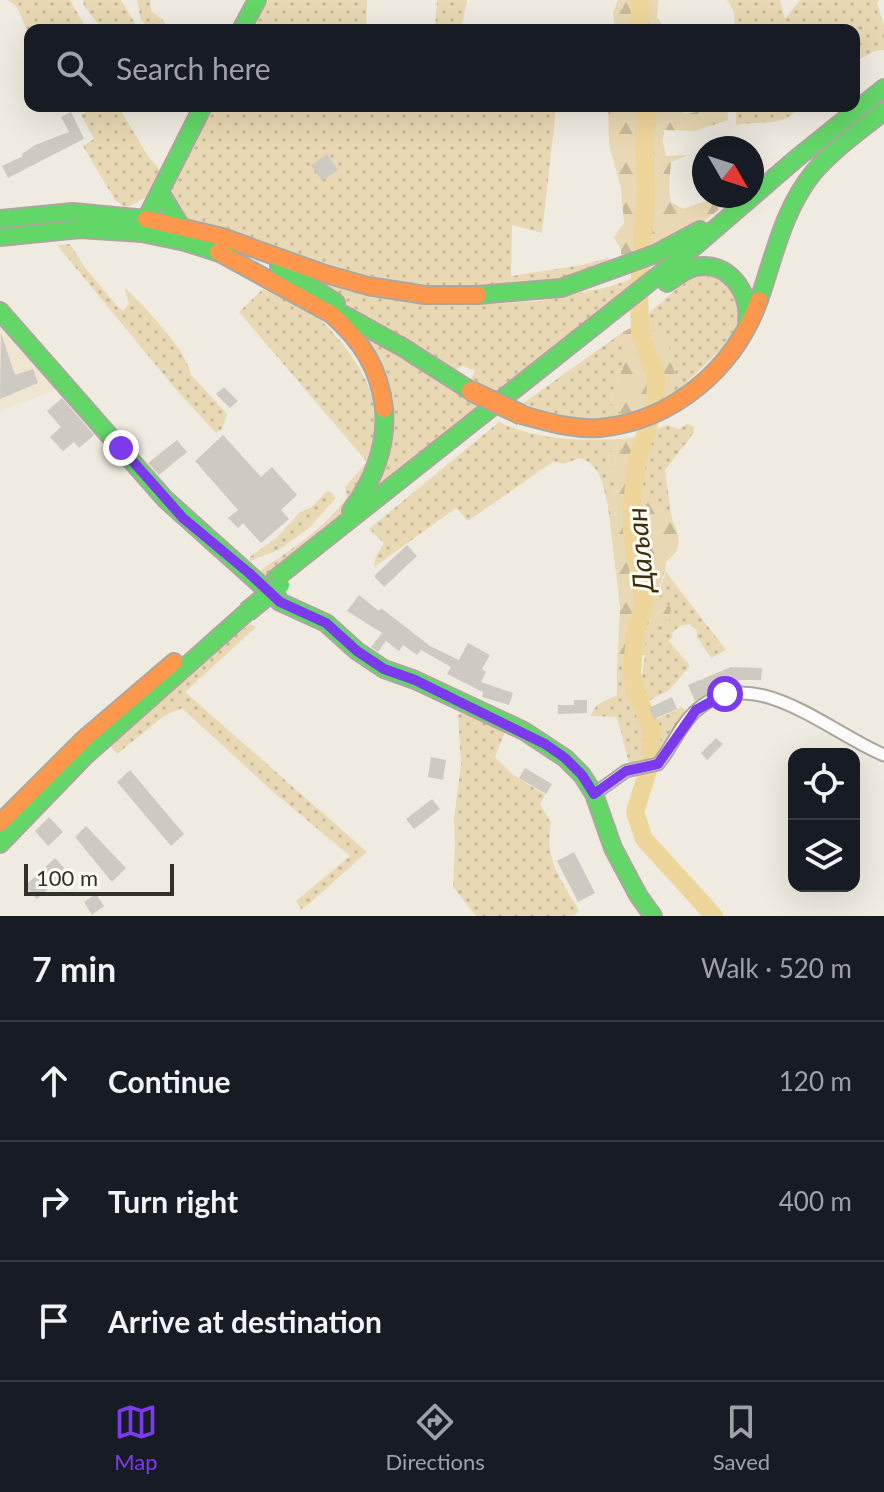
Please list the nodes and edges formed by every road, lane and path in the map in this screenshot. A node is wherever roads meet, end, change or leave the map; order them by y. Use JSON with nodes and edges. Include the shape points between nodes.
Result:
{"nodes":[{"id":1,"x":257,"y":0,"type":"edge"},
{"id":2,"x":244,"y":24,"type":"edge"},
{"id":3,"x":884,"y":86,"type":"edge"},
{"id":4,"x":860,"y":102,"type":"edge"},
{"id":5,"x":884,"y":103,"type":"edge"},
{"id":6,"x":860,"y":106,"type":"edge"},
{"id":7,"x":884,"y":111,"type":"edge"},
{"id":8,"x":200,"y":112,"type":"edge"},
{"id":9,"x":846,"y":112,"type":"edge"},
{"id":10,"x":853,"y":112,"type":"edge"},
{"id":11,"x":764,"y":175,"type":"edge"},
{"id":12,"x":160,"y":192,"type":"junction"},
{"id":13,"x":725,"y":208,"type":"edge"},
{"id":14,"x":121,"y":214,"type":"junction"},
{"id":15,"x":0,"y":219,"type":"edge"},
{"id":16,"x":144,"y":226,"type":"junction"},
{"id":17,"x":181,"y":227,"type":"junction"},
{"id":18,"x":0,"y":237,"type":"edge"},
{"id":19,"x":220,"y":244,"type":"junction"},
{"id":20,"x":655,"y":286,"type":"junction"},
{"id":21,"x":0,"y":311,"type":"edge"},
{"id":22,"x":621,"y":315,"type":"junction"},
{"id":23,"x":738,"y":342,"type":"junction"},
{"id":24,"x":276,"y":580,"type":"junction"},
{"id":25,"x":79,"y":753,"type":"junction"},
{"id":26,"x":884,"y":755,"type":"edge"},
{"id":27,"x":594,"y":794,"type":"junction"},
{"id":28,"x":0,"y":823,"type":"edge"},
{"id":29,"x":0,"y":844,"type":"edge"},
{"id":30,"x":653,"y":916,"type":"edge"}],
"edges":[{"from":1,"to":2,"type":"main road"},
{"from":3,"to":4,"type":"main road"},
{"from":3,"to":6,"type":"main road"},
{"from":5,"to":20,"type":"main road"},
{"from":7,"to":23,"type":"main road","via":[[826,158],[803,186],[784,222],[753,317]]},
{"from":8,"to":12,"type":"main road"},
{"from":9,"to":11,"type":"main road"},
{"from":10,"to":20,"type":"main road"},
{"from":12,"to":14,"type":"main road"},
{"from":12,"to":16,"type":"main road"},
{"from":12,"to":17,"type":"main road"},
{"from":13,"to":19,"type":"main road","via":[[697,233],[622,268],[561,288],[486,295],[425,295],[368,286]]},
{"from":14,"to":15,"type":"main road","via":[[71,212]]},
{"from":14,"to":16,"type":"main road"},
{"from":16,"to":17,"type":"main road"},
{"from":16,"to":18,"type":"main road"},
{"from":16,"to":19,"type":"main road"},
{"from":17,"to":19,"type":"main road"},
{"from":19,"to":23,"type":"main road","bridge":true,"via":[[471,391],[522,415],[571,427],[615,427],[671,407],[703,385]]},
{"from":19,"to":24,"type":"main road","via":[[344,325],[369,356],[381,391],[382,448],[370,484],[354,508]]},
{"from":20,"to":22,"type":"main road"},
{"from":20,"to":23,"type":"main road","via":[[688,269],[721,270],[746,297],[749,315]]},
{"from":21,"to":27,"type":"main road","via":[[165,499],[280,602],[326,623],[384,669],[545,744],[582,775]]},
{"from":22,"to":24,"type":"main road"},
{"from":22,"to":24,"type":"main road"},
{"from":24,"to":25,"type":"main road","bridge":true},
{"from":25,"to":28,"type":"main road","via":[[27,792]]},
{"from":25,"to":29,"type":"main road"},
{"from":26,"to":27,"type":"street","via":[[779,702],[739,691],[696,710],[651,767],[618,777]]},
{"from":27,"to":30,"type":"main road","via":[[613,848]]}]}
